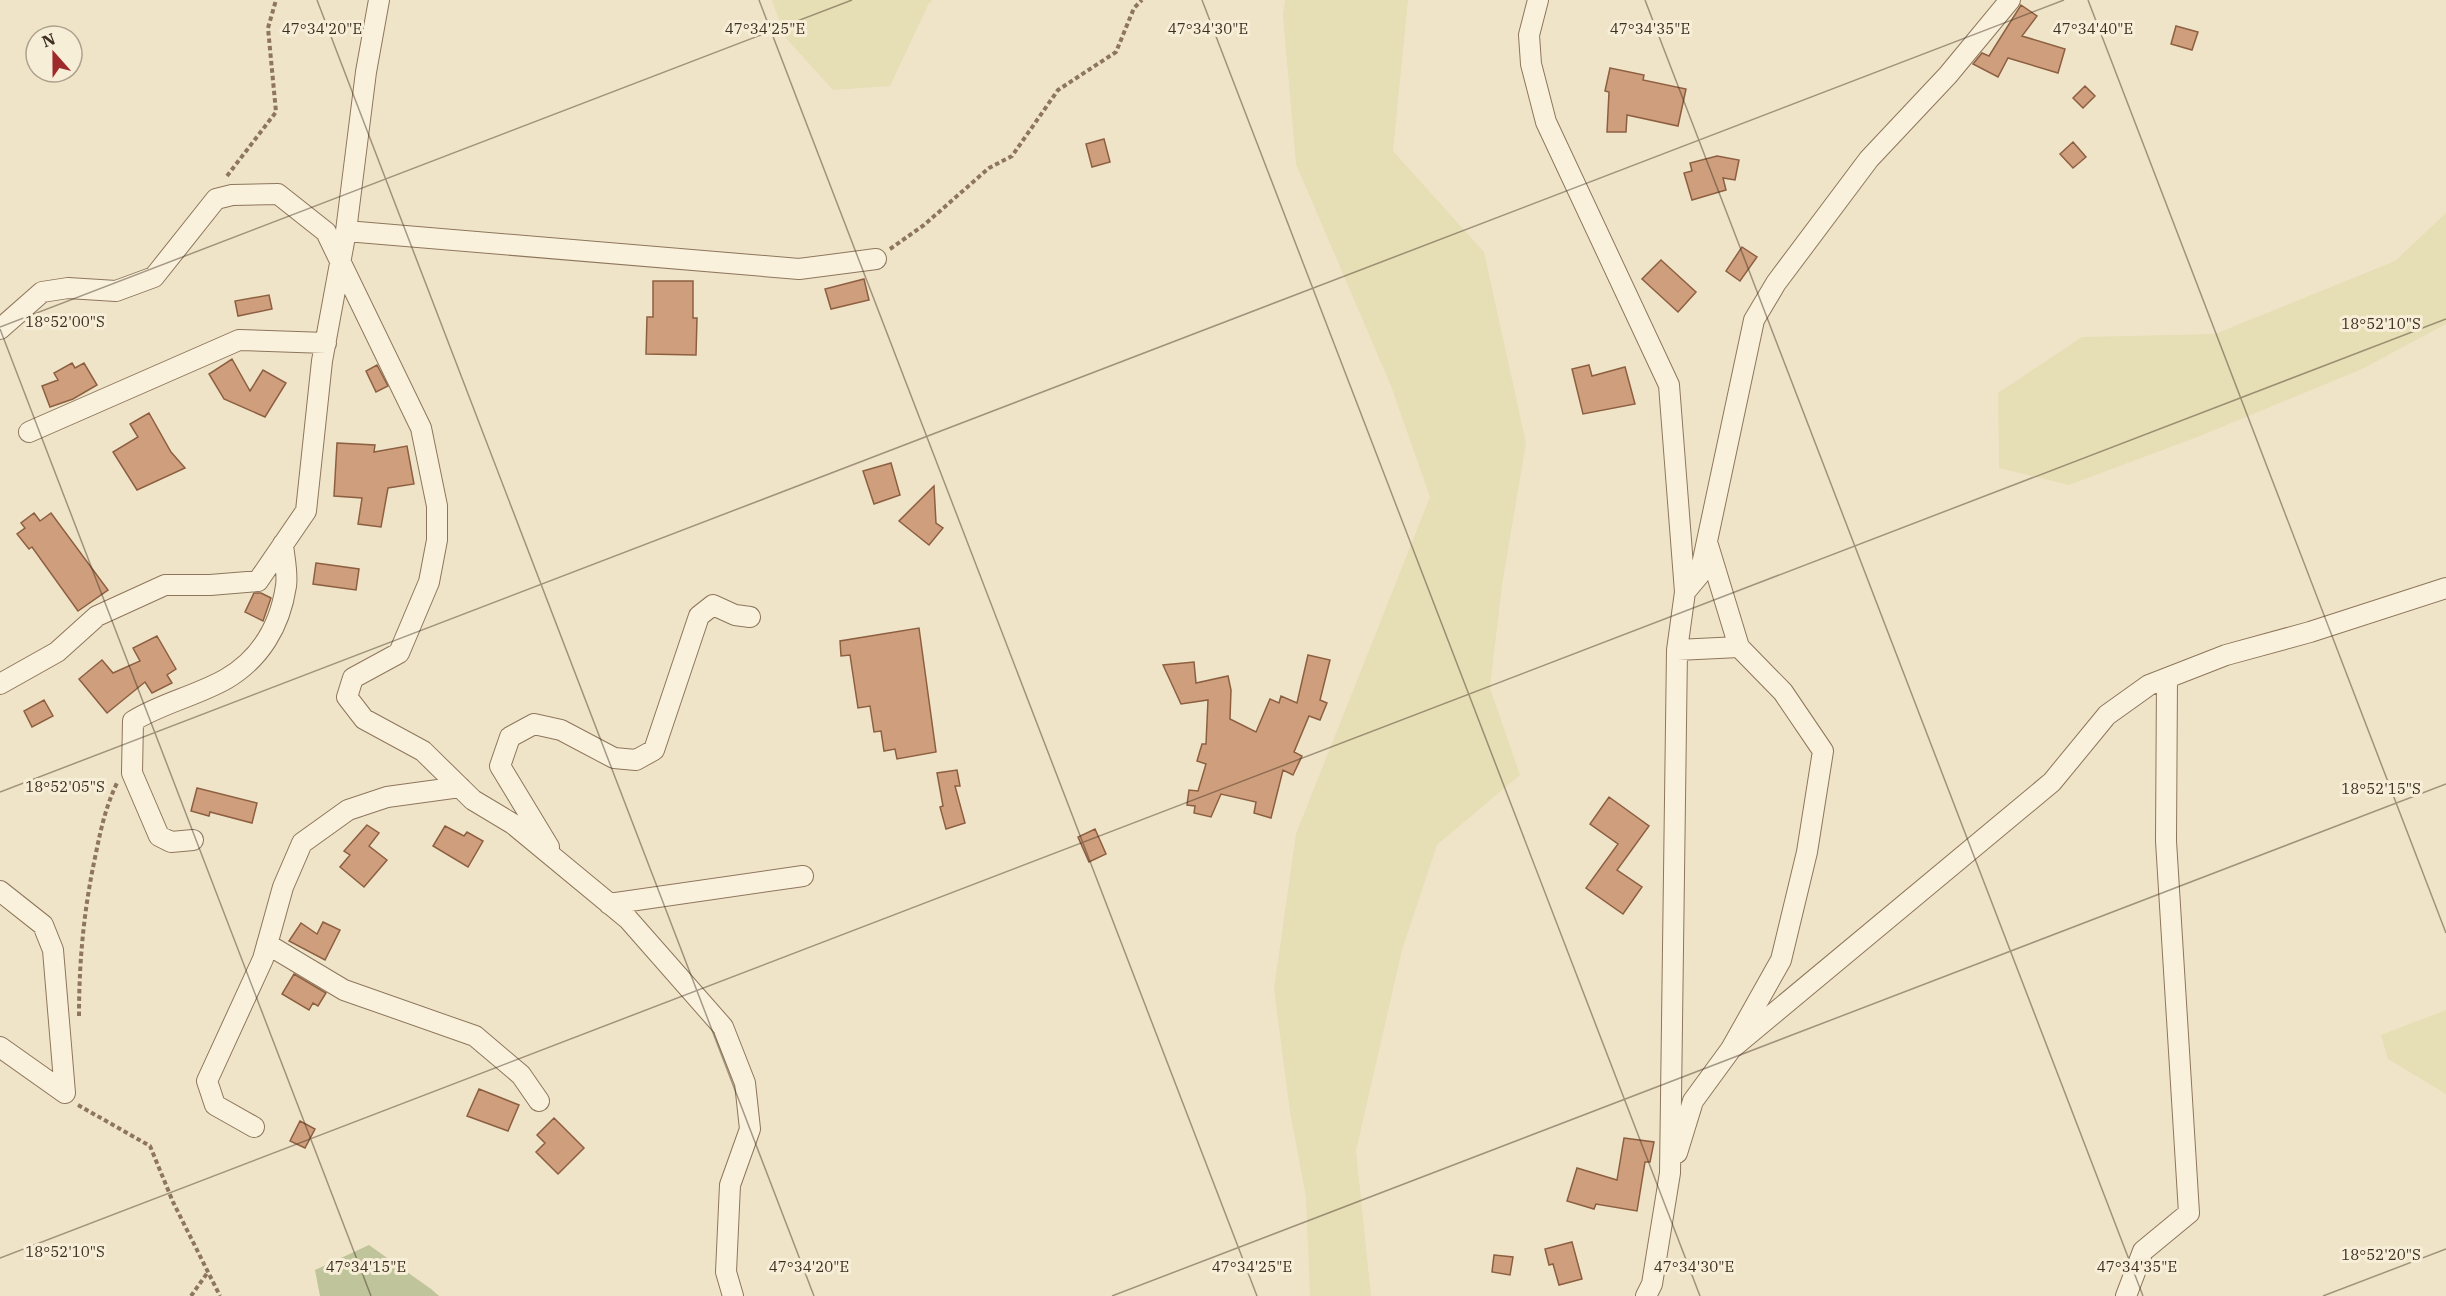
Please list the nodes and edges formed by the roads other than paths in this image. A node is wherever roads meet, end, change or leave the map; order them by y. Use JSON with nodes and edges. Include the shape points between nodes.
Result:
{"nodes":[{"id":1,"x":379,"y":0,"type":"edge"},
{"id":2,"x":1538,"y":0,"type":"edge"},
{"id":3,"x":2010,"y":0,"type":"edge"},
{"id":4,"x":346,"y":231,"type":"junction"},
{"id":5,"x":876,"y":259,"type":"road end"},
{"id":6,"x":340,"y":262,"type":"junction"},
{"id":7,"x":0,"y":328,"type":"edge"},
{"id":8,"x":326,"y":343,"type":"junction"},
{"id":9,"x":29,"y":432,"type":"dead end"},
{"id":10,"x":1707,"y":542,"type":"junction"},
{"id":11,"x":283,"y":544,"type":"junction"},
{"id":12,"x":2446,"y":588,"type":"edge"},
{"id":13,"x":1685,"y":592,"type":"junction"},
{"id":14,"x":750,"y":617,"type":"dead end"},
{"id":15,"x":1739,"y":647,"type":"junction"},
{"id":16,"x":1677,"y":650,"type":"junction"},
{"id":17,"x":2167,"y":678,"type":"junction"},
{"id":18,"x":0,"y":684,"type":"edge"},
{"id":19,"x":460,"y":787,"type":"junction"},
{"id":20,"x":193,"y":840,"type":"dead end"},
{"id":21,"x":560,"y":864,"type":"junction"},
{"id":22,"x":803,"y":876,"type":"dead end"},
{"id":23,"x":0,"y":891,"type":"edge"},
{"id":24,"x":609,"y":904,"type":"junction"},
{"id":25,"x":267,"y":944,"type":"junction"},
{"id":26,"x":0,"y":1047,"type":"edge"},
{"id":27,"x":1731,"y":1049,"type":"junction"},
{"id":28,"x":539,"y":1101,"type":"dead end"},
{"id":29,"x":254,"y":1127,"type":"dead end"},
{"id":30,"x":1670,"y":1173,"type":"junction"},
{"id":31,"x":733,"y":1296,"type":"edge"},
{"id":32,"x":1646,"y":1296,"type":"edge"},
{"id":33,"x":2126,"y":1296,"type":"edge"}],
"edges":[{"from":1,"to":4,"type":"street"},
{"from":2,"to":13,"type":"street","via":[[1529,35],[1531,64],[1546,122],[1669,385]]},
{"from":3,"to":10,"type":"street","via":[[1948,75],[1869,159],[1776,283],[1754,320]]},
{"from":4,"to":5,"type":"street","via":[[799,269]]},
{"from":4,"to":6,"type":"street"},
{"from":6,"to":7,"type":"street","via":[[326,232],[278,194],[232,195],[216,199],[154,277],[116,291],[68,288],[42,292]]},
{"from":6,"to":8,"type":"street"},
{"from":6,"to":19,"type":"street","via":[[420,428],[437,506],[437,540],[429,582],[399,653],[354,678],[347,697],[364,719],[423,751]]},
{"from":8,"to":9,"type":"street","via":[[238,340]]},
{"from":8,"to":11,"type":"street","via":[[306,511]]},
{"from":10,"to":13,"type":"street","via":[[1700,574]]},
{"from":10,"to":15,"type":"street"},
{"from":11,"to":18,"type":"street","via":[[258,581],[165,585],[96,616],[57,652]]},
{"from":11,"to":20,"type":"street","via":[[286,585],[270,639],[249,663],[225,679],[133,721],[132,773],[159,836],[171,842]]},
{"from":12,"to":17,"type":"street","via":[[2226,655]]},
{"from":13,"to":16,"type":"street"},
{"from":14,"to":21,"type":"street","via":[[713,605],[699,616],[654,750],[636,760],[614,758],[561,730],[534,724],[510,736],[500,766]]},
{"from":15,"to":16,"type":"street"},
{"from":15,"to":27,"type":"street","via":[[1783,692],[1823,751],[1807,852],[1781,960]]},
{"from":16,"to":30,"type":"street"},
{"from":17,"to":27,"type":"street","via":[[2149,685],[2107,715],[2052,782]]},
{"from":17,"to":33,"type":"street","via":[[2166,841],[2189,1213],[2143,1251]]},
{"from":19,"to":21,"type":"street","via":[[473,800],[513,824]]},
{"from":19,"to":25,"type":"street","via":[[387,797],[348,810],[302,843],[283,887]]},
{"from":21,"to":24,"type":"street"},
{"from":22,"to":24,"type":"street"},
{"from":23,"to":26,"type":"street","via":[[43,925],[53,951],[73,1095]]},
{"from":24,"to":31,"type":"street","via":[[628,919],[723,1027],[745,1083],[750,1129],[730,1185],[726,1272]]},
{"from":25,"to":28,"type":"street","via":[[344,990],[475,1036],[522,1075]]},
{"from":25,"to":29,"type":"street","via":[[207,1081],[215,1106]]},
{"from":27,"to":30,"type":"street","via":[[1693,1101]]},
{"from":30,"to":32,"type":"street","via":[[1652,1284]]}]}
